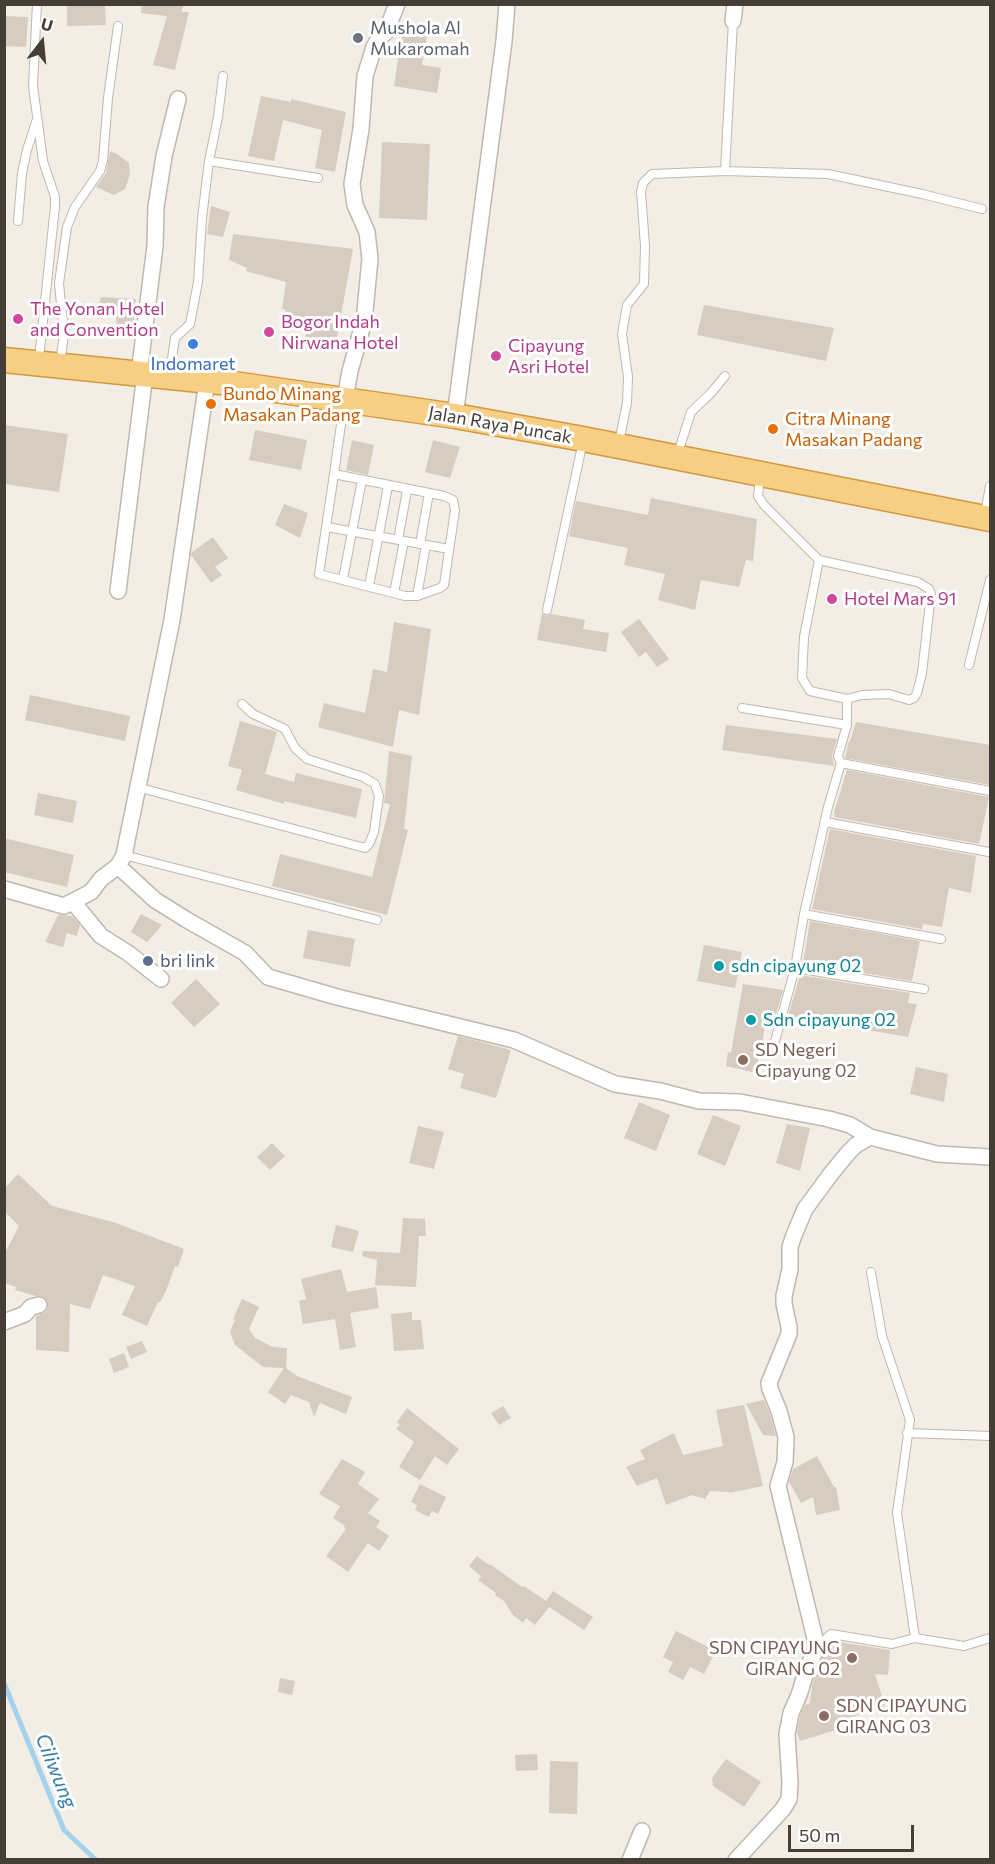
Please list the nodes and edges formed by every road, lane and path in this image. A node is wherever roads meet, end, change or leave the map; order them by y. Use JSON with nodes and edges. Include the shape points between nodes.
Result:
{"nodes":[{"id":1,"x":37,"y":4,"type":"edge"},
{"id":2,"x":396,"y":4,"type":"edge"},
{"id":3,"x":507,"y":4,"type":"edge"},
{"id":4,"x":735,"y":4,"type":"edge"},
{"id":5,"x":733,"y":21,"type":"joint"},
{"id":6,"x":118,"y":26,"type":"dead end"},
{"id":7,"x":224,"y":76,"type":"dead end"},
{"id":8,"x":178,"y":99,"type":"dead end"},
{"id":9,"x":37,"y":120,"type":"junction"},
{"id":10,"x":209,"y":161,"type":"junction"},
{"id":11,"x":725,"y":171,"type":"junction"},
{"id":12,"x":318,"y":178,"type":"dead end"},
{"id":13,"x":982,"y":209,"type":"dead end"},
{"id":14,"x":18,"y":221,"type":"dead end"},
{"id":15,"x":4,"y":360,"type":"edge"},
{"id":16,"x":49,"y":365,"type":"junction"},
{"id":17,"x":142,"y":374,"type":"junction"},
{"id":18,"x":725,"y":376,"type":"dead end"},
{"id":19,"x":169,"y":377,"type":"junction"},
{"id":20,"x":207,"y":381,"type":"junction"},
{"id":21,"x":345,"y":399,"type":"junction"},
{"id":22,"x":455,"y":416,"type":"junction"},
{"id":23,"x":583,"y":439,"type":"junction"},
{"id":24,"x":618,"y":446,"type":"junction"},
{"id":25,"x":676,"y":458,"type":"junction"},
{"id":26,"x":334,"y":474,"type":"junction"},
{"id":27,"x":760,"y":475,"type":"junction"},
{"id":28,"x":362,"y":480,"type":"junction"},
{"id":29,"x":388,"y":486,"type":"junction"},
{"id":30,"x":990,"y":486,"type":"edge"},
{"id":31,"x":407,"y":490,"type":"junction"},
{"id":32,"x":429,"y":493,"type":"junction"},
{"id":33,"x":987,"y":519,"type":"edge"},
{"id":34,"x":327,"y":527,"type":"junction"},
{"id":35,"x":352,"y":531,"type":"junction"},
{"id":36,"x":379,"y":536,"type":"junction"},
{"id":37,"x":401,"y":540,"type":"junction"},
{"id":38,"x":423,"y":544,"type":"junction"},
{"id":39,"x":449,"y":549,"type":"junction"},
{"id":40,"x":819,"y":560,"type":"junction"},
{"id":41,"x":344,"y":579,"type":"junction"},
{"id":42,"x":990,"y":579,"type":"edge"},
{"id":43,"x":369,"y":586,"type":"junction"},
{"id":44,"x":117,"y":591,"type":"dead end"},
{"id":45,"x":394,"y":593,"type":"junction"},
{"id":46,"x":417,"y":596,"type":"junction"},
{"id":47,"x":547,"y":610,"type":"dead end"},
{"id":48,"x":969,"y":665,"type":"dead end"},
{"id":49,"x":848,"y":699,"type":"junction"},
{"id":50,"x":242,"y":704,"type":"dead end"},
{"id":51,"x":742,"y":708,"type":"dead end"},
{"id":52,"x":847,"y":725,"type":"junction"},
{"id":53,"x":841,"y":763,"type":"junction"},
{"id":54,"x":137,"y":787,"type":"junction"},
{"id":55,"x":990,"y":791,"type":"edge"},
{"id":56,"x":825,"y":822,"type":"junction"},
{"id":57,"x":989,"y":852,"type":"edge"},
{"id":58,"x":121,"y":861,"type":"junction"},
{"id":59,"x":4,"y":890,"type":"edge"},
{"id":60,"x":73,"y":902,"type":"junction"},
{"id":61,"x":804,"y":914,"type":"junction"},
{"id":62,"x":377,"y":920,"type":"dead end"},
{"id":63,"x":941,"y":939,"type":"dead end"},
{"id":64,"x":795,"y":968,"type":"junction"},
{"id":65,"x":161,"y":979,"type":"dead end"},
{"id":66,"x":924,"y":989,"type":"dead end"},
{"id":67,"x":774,"y":1041,"type":"dead end"},
{"id":68,"x":870,"y":1137,"type":"junction"},
{"id":69,"x":990,"y":1157,"type":"edge"},
{"id":70,"x":871,"y":1272,"type":"dead end"},
{"id":71,"x":39,"y":1305,"type":"dead end"},
{"id":72,"x":4,"y":1322,"type":"edge"},
{"id":73,"x":907,"y":1433,"type":"junction"},
{"id":74,"x":990,"y":1436,"type":"edge"},
{"id":75,"x":915,"y":1638,"type":"junction"},
{"id":76,"x":990,"y":1638,"type":"edge"},
{"id":77,"x":817,"y":1647,"type":"junction"},
{"id":78,"x":642,"y":1831,"type":"dead end"},
{"id":79,"x":630,"y":1860,"type":"edge"},
{"id":80,"x":736,"y":1860,"type":"edge"}],
"edges":[{"from":1,"to":9,"type":"lane","via":[[33,86]]},
{"from":2,"to":21,"type":"street","via":[[386,32],[374,47],[365,76],[352,184],[355,205],[367,232],[370,259],[364,321]]},
{"from":3,"to":22,"type":"street"},
{"from":4,"to":5,"type":"street"},
{"from":5,"to":11,"type":"lane"},
{"from":6,"to":16,"type":"lane","via":[[103,161],[67,227],[59,283],[65,328]]},
{"from":7,"to":10,"type":"lane"},
{"from":8,"to":17,"type":"street","via":[[156,207]]},
{"from":9,"to":14,"type":"lane","via":[[22,173]]},
{"from":9,"to":16,"type":"lane","via":[[43,161],[55,197]]},
{"from":10,"to":12,"type":"lane"},
{"from":10,"to":19,"type":"lane","via":[[200,270],[190,324],[175,338]]},
{"from":11,"to":13,"type":"lane","via":[[828,174]]},
{"from":11,"to":24,"type":"lane","via":[[652,174],[643,183],[644,284],[627,305],[624,321],[627,403]]},
{"from":15,"to":16,"type":"highway","name":"Jalan Raya Puncak"},
{"from":16,"to":17,"type":"highway","name":"Jalan Raya Puncak"},
{"from":17,"to":19,"type":"highway","name":"Jalan Raya Puncak"},
{"from":17,"to":44,"type":"street"},
{"from":18,"to":25,"type":"lane","via":[[691,412]]},
{"from":19,"to":20,"type":"highway","name":"Jalan Raya Puncak"},
{"from":20,"to":21,"type":"highway","name":"Jalan Raya Puncak"},
{"from":20,"to":54,"type":"street","via":[[172,620]]},
{"from":21,"to":22,"type":"highway","name":"Jalan Raya Puncak"},
{"from":21,"to":26,"type":"lane"},
{"from":22,"to":23,"type":"highway","name":"Jalan Raya Puncak"},
{"from":23,"to":24,"type":"highway","name":"Jalan Raya Puncak"},
{"from":23,"to":47,"type":"lane"},
{"from":24,"to":25,"type":"highway","name":"Jalan Raya Puncak"},
{"from":25,"to":27,"type":"highway","name":"Jalan Raya Puncak"},
{"from":26,"to":28,"type":"lane"},
{"from":26,"to":34,"type":"lane"},
{"from":27,"to":33,"type":"highway","name":"Jalan Raya Puncak"},
{"from":27,"to":40,"type":"lane","via":[[758,496],[764,505]]},
{"from":28,"to":29,"type":"lane"},
{"from":28,"to":35,"type":"lane"},
{"from":29,"to":31,"type":"lane"},
{"from":29,"to":36,"type":"lane"},
{"from":30,"to":33,"type":"lane"},
{"from":31,"to":32,"type":"lane"},
{"from":31,"to":37,"type":"lane"},
{"from":32,"to":38,"type":"lane"},
{"from":32,"to":39,"type":"lane","via":[[451,498],[454,503]]},
{"from":34,"to":35,"type":"lane"},
{"from":34,"to":41,"type":"lane","via":[[319,574]]},
{"from":35,"to":36,"type":"lane"},
{"from":35,"to":41,"type":"lane"},
{"from":36,"to":37,"type":"lane"},
{"from":36,"to":43,"type":"lane"},
{"from":37,"to":38,"type":"lane"},
{"from":37,"to":45,"type":"lane"},
{"from":38,"to":39,"type":"lane"},
{"from":38,"to":46,"type":"lane"},
{"from":39,"to":46,"type":"lane","via":[[444,585]]},
{"from":40,"to":49,"type":"lane","via":[[806,628],[802,678],[810,692]]},
{"from":40,"to":49,"type":"lane","via":[[918,582],[931,594],[922,673],[914,698],[889,694]]},
{"from":41,"to":43,"type":"lane"},
{"from":42,"to":48,"type":"lane"},
{"from":43,"to":45,"type":"lane"},
{"from":45,"to":46,"type":"lane"},
{"from":49,"to":52,"type":"lane"},
{"from":50,"to":54,"type":"lane","via":[[253,714],[285,729],[295,748],[307,759],[375,784],[379,796],[369,844],[364,848]]},
{"from":51,"to":52,"type":"lane"},
{"from":52,"to":53,"type":"lane","via":[[838,756]]},
{"from":53,"to":55,"type":"lane"},
{"from":53,"to":56,"type":"lane"},
{"from":54,"to":58,"type":"street"},
{"from":56,"to":57,"type":"lane"},
{"from":56,"to":61,"type":"lane"},
{"from":58,"to":60,"type":"street","via":[[91,892]]},
{"from":58,"to":62,"type":"lane"},
{"from":58,"to":68,"type":"street","via":[[155,900],[245,953],[268,977],[514,1040],[615,1084],[699,1101],[740,1102],[830,1119]]},
{"from":59,"to":60,"type":"street","via":[[64,906]]},
{"from":60,"to":65,"type":"street","via":[[101,936]]},
{"from":61,"to":63,"type":"lane"},
{"from":61,"to":64,"type":"lane"},
{"from":64,"to":66,"type":"lane"},
{"from":64,"to":67,"type":"lane"},
{"from":68,"to":69,"type":"street","via":[[937,1154]]},
{"from":68,"to":77,"type":"street","via":[[848,1153],[800,1220],[790,1247],[784,1296],[789,1334],[770,1383],[786,1437],[778,1486]]},
{"from":70,"to":73,"type":"lane","via":[[882,1336],[910,1420]]},
{"from":71,"to":72,"type":"street"},
{"from":73,"to":74,"type":"lane"},
{"from":73,"to":75,"type":"lane","via":[[897,1513]]},
{"from":75,"to":76,"type":"lane","via":[[964,1646]]},
{"from":75,"to":77,"type":"lane","via":[[892,1644],[831,1634]]},
{"from":77,"to":80,"type":"street","via":[[791,1713],[787,1734],[787,1804]]},
{"from":78,"to":79,"type":"street"}]}
